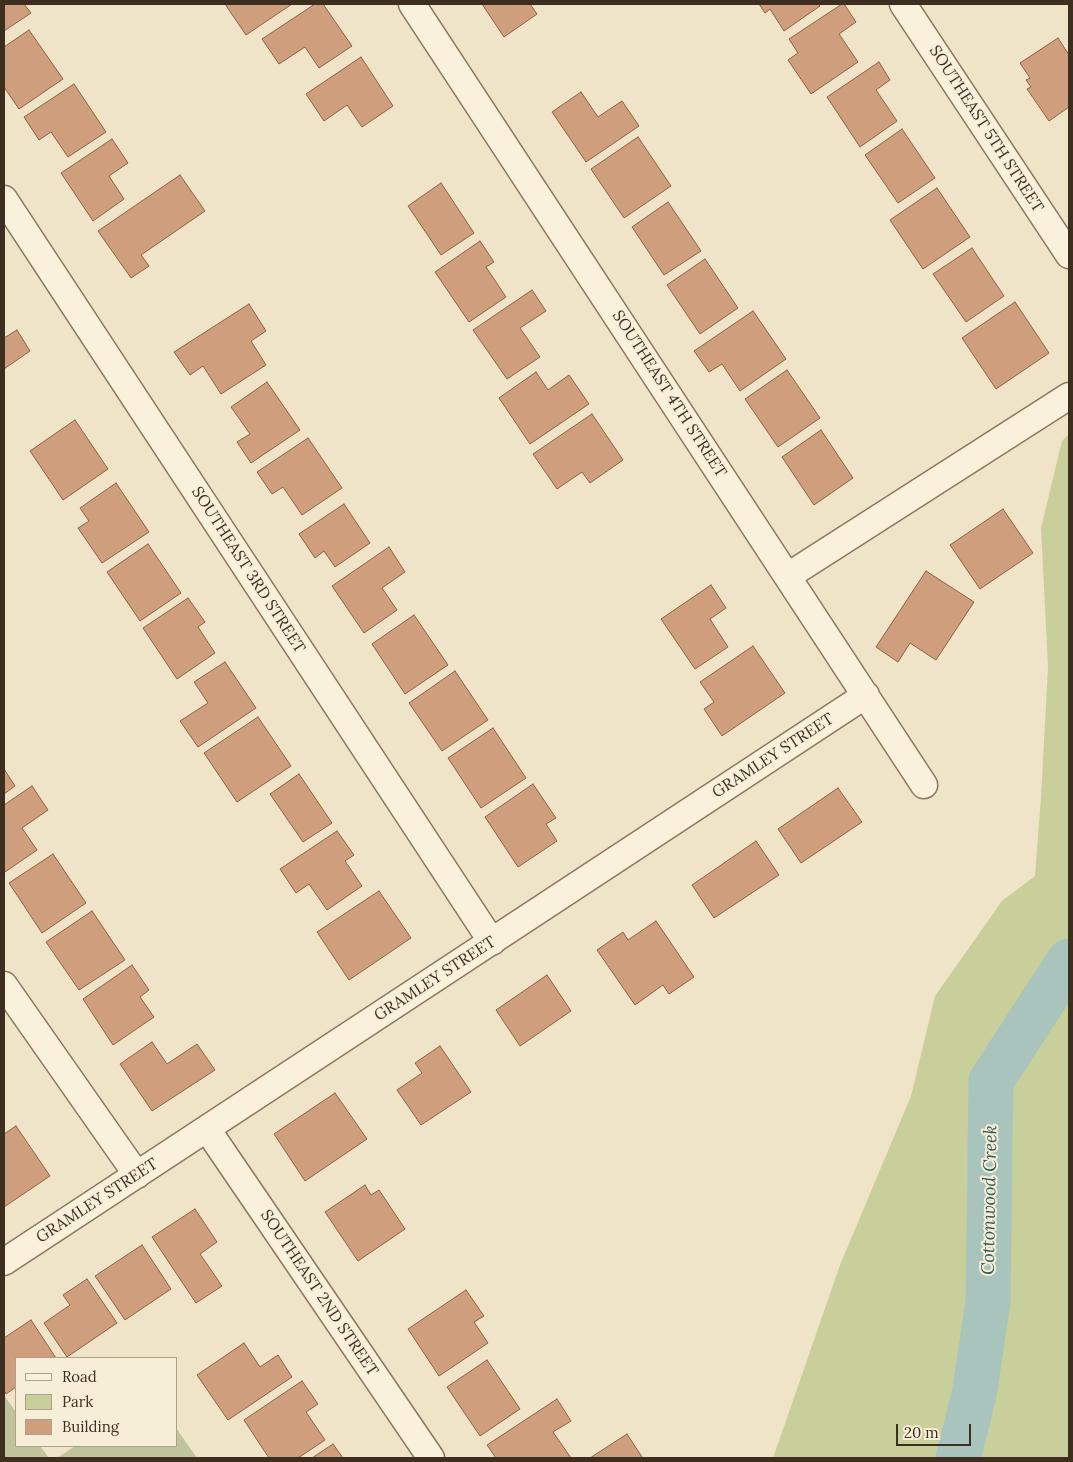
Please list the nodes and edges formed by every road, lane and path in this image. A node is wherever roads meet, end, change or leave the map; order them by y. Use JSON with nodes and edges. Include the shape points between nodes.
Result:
{"nodes":[{"id":1,"x":412,"y":4,"type":"edge"},
{"id":2,"x":903,"y":4,"type":"edge"},
{"id":3,"x":4,"y":199,"type":"edge"},
{"id":4,"x":1069,"y":254,"type":"edge"},
{"id":5,"x":1069,"y":396,"type":"edge"},
{"id":6,"x":788,"y":576,"type":"junction"},
{"id":7,"x":866,"y":695,"type":"junction"},
{"id":8,"x":924,"y":785,"type":"dead end"},
{"id":9,"x":492,"y":942,"type":"junction"},
{"id":10,"x":4,"y":985,"type":"edge"},
{"id":11,"x":207,"y":1129,"type":"junction"},
{"id":12,"x":137,"y":1175,"type":"junction"},
{"id":13,"x":4,"y":1262,"type":"edge"},
{"id":14,"x":431,"y":1458,"type":"edge"}],
"edges":[{"from":1,"to":6,"type":"street","name":"SOUTHEAST 4TH STREET"},
{"from":2,"to":4,"type":"street","name":"SOUTHEAST 5TH STREET"},
{"from":3,"to":9,"type":"street","name":"SOUTHEAST 3RD STREET"},
{"from":5,"to":6,"type":"street"},
{"from":6,"to":7,"type":"street","name":"SOUTHEAST 4TH STREET"},
{"from":7,"to":8,"type":"street","name":"SOUTHEAST 4TH STREET"},
{"from":7,"to":9,"type":"street","name":"GRAMLEY STREET"},
{"from":9,"to":11,"type":"street","name":"GRAMLEY STREET"},
{"from":10,"to":12,"type":"street"},
{"from":11,"to":12,"type":"street","name":"GRAMLEY STREET"},
{"from":11,"to":14,"type":"street","name":"SOUTHEAST 2ND STREET"},
{"from":12,"to":13,"type":"street","name":"GRAMLEY STREET"}]}
